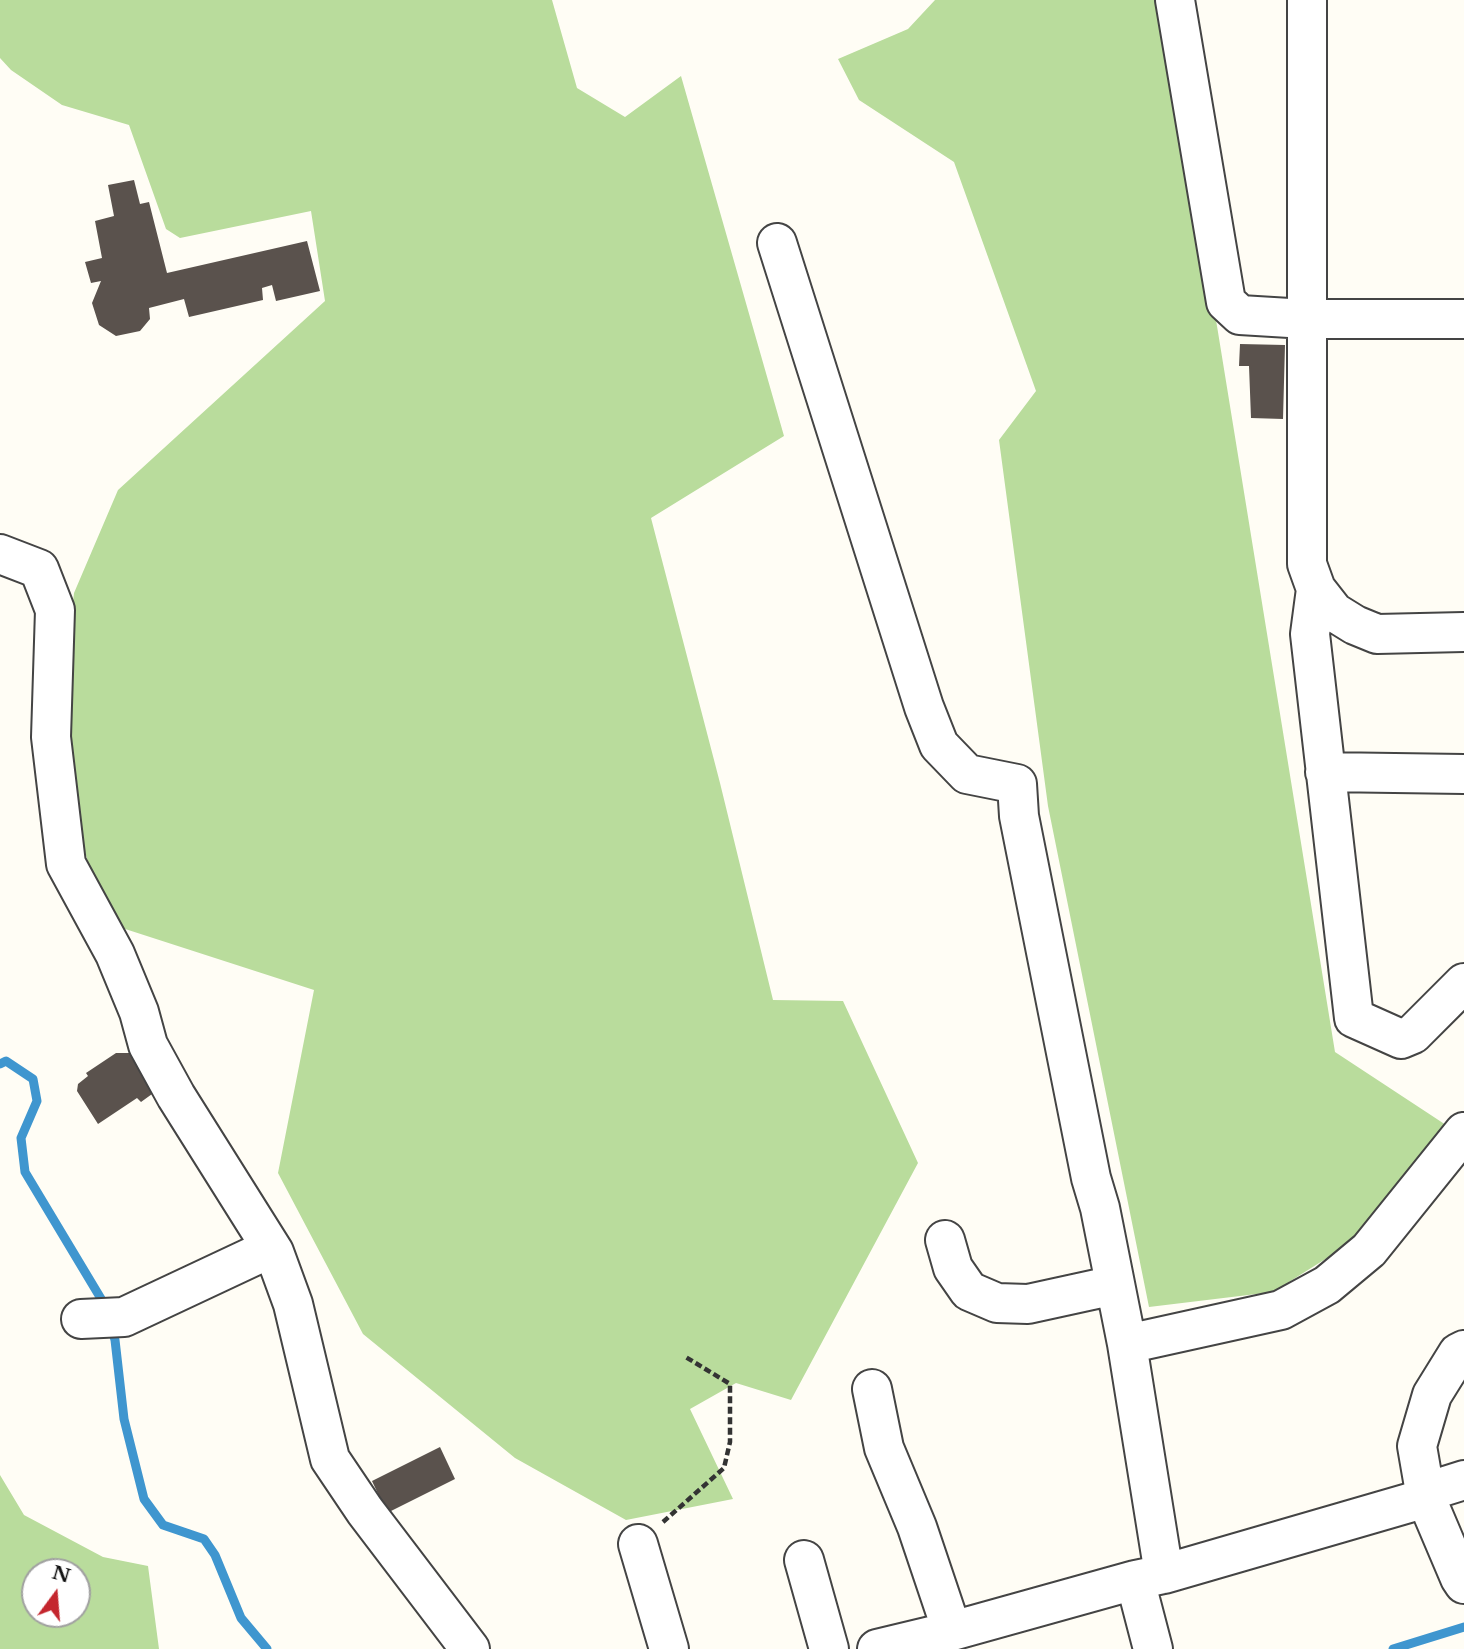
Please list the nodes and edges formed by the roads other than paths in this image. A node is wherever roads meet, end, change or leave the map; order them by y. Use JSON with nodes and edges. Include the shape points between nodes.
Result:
{"nodes":[{"id":1,"x":1175,"y":0,"type":"edge"},
{"id":2,"x":1307,"y":0,"type":"edge"},
{"id":3,"x":777,"y":243,"type":"dead end"},
{"id":4,"x":1306,"y":319,"type":"junction"},
{"id":5,"x":1464,"y":319,"type":"edge"},
{"id":6,"x":0,"y":554,"type":"edge"},
{"id":7,"x":1316,"y":589,"type":"junction"},
{"id":8,"x":1464,"y":632,"type":"edge"},
{"id":9,"x":1325,"y":772,"type":"junction"},
{"id":10,"x":1464,"y":774,"type":"edge"},
{"id":11,"x":1464,"y":983,"type":"edge"},
{"id":12,"x":1464,"y":1132,"type":"edge"},
{"id":13,"x":945,"y":1240,"type":"dead end"},
{"id":14,"x":271,"y":1248,"type":"junction"},
{"id":15,"x":1115,"y":1285,"type":"junction"},
{"id":16,"x":98,"y":1318,"type":"dead end"},
{"id":17,"x":1127,"y":1344,"type":"junction"},
{"id":18,"x":1464,"y":1350,"type":"edge"},
{"id":19,"x":872,"y":1389,"type":"dead end"},
{"id":20,"x":1464,"y":1480,"type":"edge"},
{"id":21,"x":1426,"y":1495,"type":"junction"},
{"id":22,"x":638,"y":1544,"type":"road end"},
{"id":23,"x":804,"y":1560,"type":"dead end"},
{"id":24,"x":1150,"y":1577,"type":"junction"},
{"id":25,"x":1464,"y":1584,"type":"edge"},
{"id":26,"x":952,"y":1631,"type":"junction"},
{"id":27,"x":470,"y":1649,"type":"edge"},
{"id":28,"x":669,"y":1649,"type":"edge"},
{"id":29,"x":829,"y":1649,"type":"edge"},
{"id":30,"x":877,"y":1649,"type":"edge"},
{"id":31,"x":1153,"y":1649,"type":"edge"}],
"edges":[{"from":1,"to":4,"type":"street","via":[[1226,302],[1240,315]]},
{"from":2,"to":4,"type":"street"},
{"from":3,"to":15,"type":"street","via":[[939,745],[967,774],[1017,784],[1019,816]]},
{"from":4,"to":5,"type":"street"},
{"from":4,"to":7,"type":"street","via":[[1307,564]]},
{"from":6,"to":14,"type":"street","via":[[39,569],[55,610],[51,737],[66,864],[115,954],[148,1045]]},
{"from":7,"to":8,"type":"street","via":[[1334,612],[1377,634]]},
{"from":7,"to":9,"type":"street","via":[[1310,634]]},
{"from":9,"to":10,"type":"street"},
{"from":9,"to":11,"type":"street","via":[[1354,1018],[1401,1039],[1413,1034]]},
{"from":12,"to":17,"type":"street","via":[[1369,1250],[1326,1284],[1281,1310]]},
{"from":13,"to":15,"type":"street","via":[[953,1268],[969,1291],[997,1303],[1028,1304]]},
{"from":14,"to":16,"type":"street","via":[[124,1317]]},
{"from":14,"to":27,"type":"street","via":[[293,1304],[330,1459]]},
{"from":15,"to":17,"type":"street"},
{"from":17,"to":24,"type":"street"},
{"from":18,"to":21,"type":"street","via":[[1432,1395],[1417,1446]]},
{"from":19,"to":26,"type":"street","via":[[884,1448]]},
{"from":20,"to":21,"type":"street"},
{"from":21,"to":24,"type":"street"},
{"from":21,"to":25,"type":"street"},
{"from":22,"to":28,"type":"street"},
{"from":23,"to":29,"type":"street"},
{"from":24,"to":26,"type":"street"},
{"from":24,"to":31,"type":"street"},
{"from":26,"to":30,"type":"street"}]}
